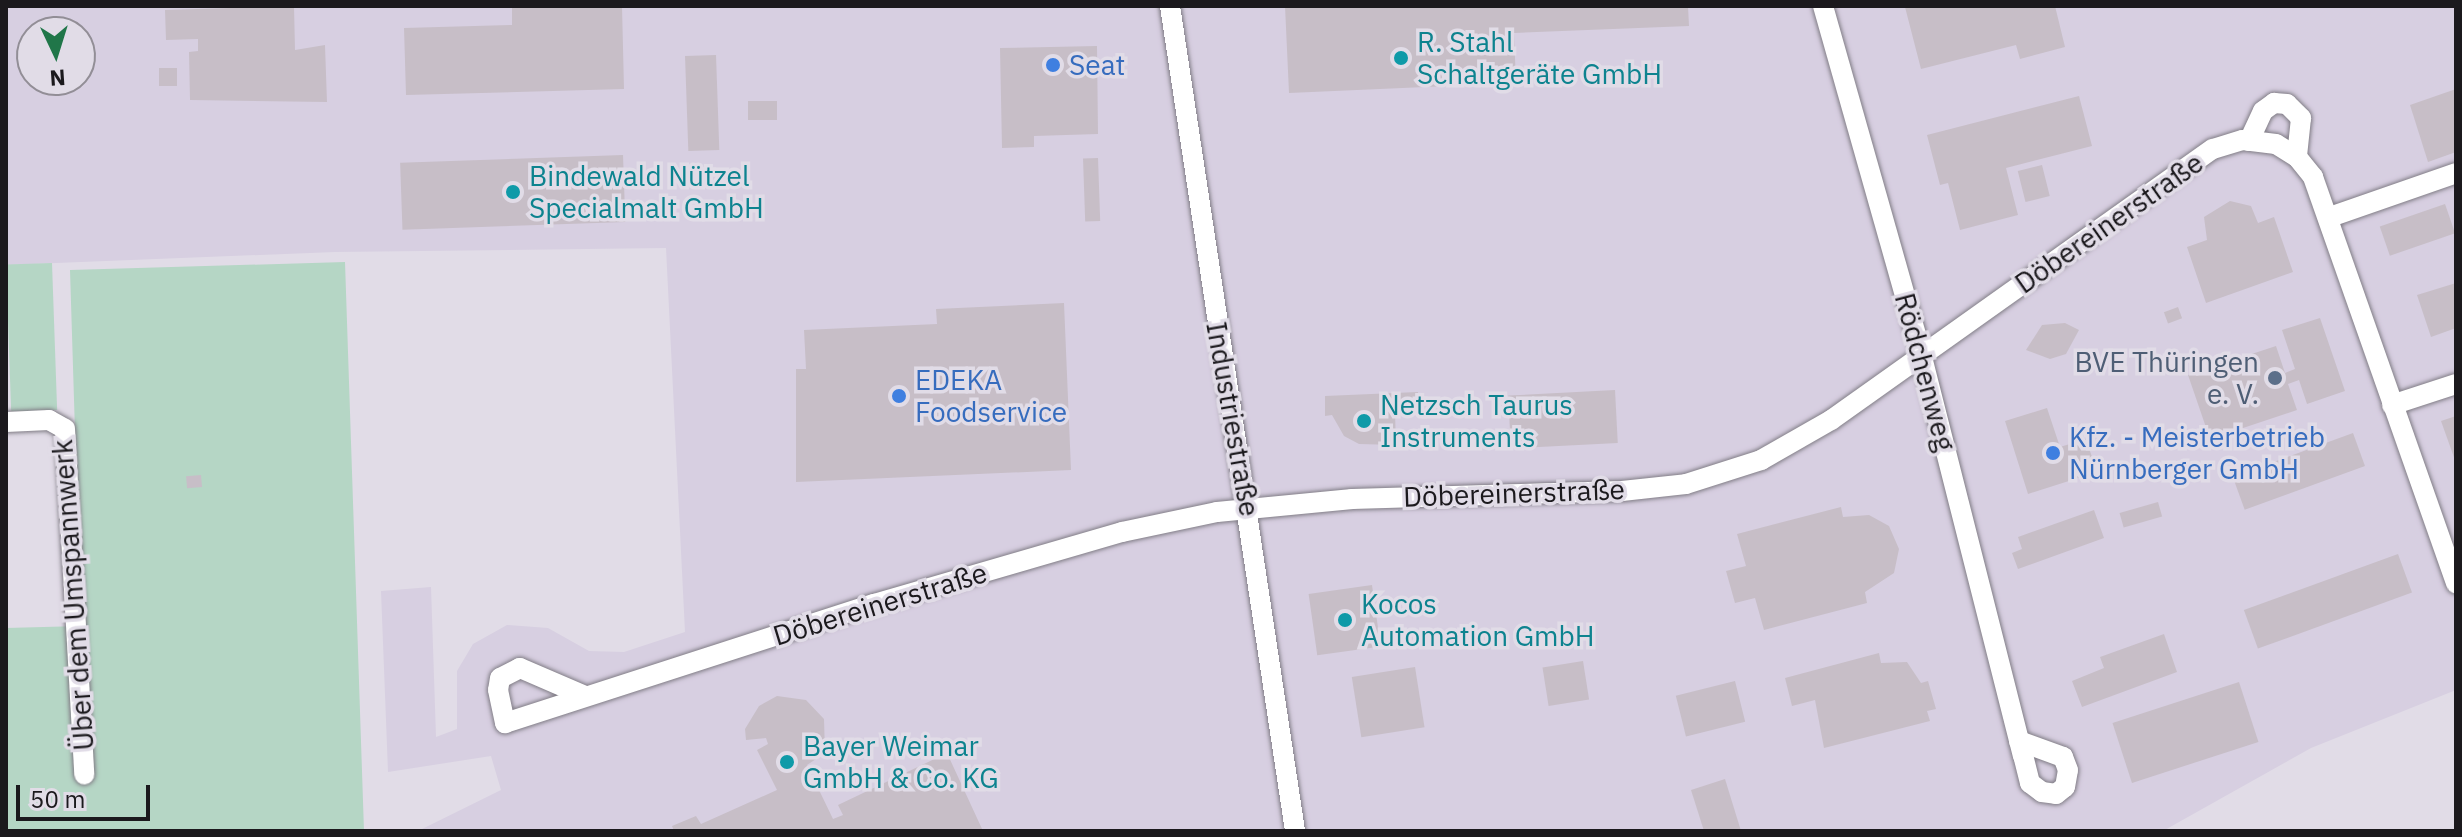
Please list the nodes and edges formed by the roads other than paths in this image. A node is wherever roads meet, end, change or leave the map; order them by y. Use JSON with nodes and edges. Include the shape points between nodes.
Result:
{"nodes":[{"id":1,"x":1170,"y":6,"type":"edge"},
{"id":2,"x":1823,"y":6,"type":"edge"},
{"id":3,"x":2249,"y":141,"type":"junction"},
{"id":4,"x":2297,"y":157,"type":"junction"},
{"id":5,"x":2456,"y":173,"type":"edge"},
{"id":6,"x":2330,"y":217,"type":"junction"},
{"id":7,"x":1922,"y":357,"type":"junction"},
{"id":8,"x":2456,"y":384,"type":"edge"},
{"id":9,"x":2392,"y":405,"type":"junction"},
{"id":10,"x":6,"y":422,"type":"edge"},
{"id":11,"x":1249,"y":506,"type":"junction"},
{"id":12,"x":2447,"y":534,"type":"edge"},
{"id":13,"x":2456,"y":584,"type":"edge"},
{"id":14,"x":585,"y":696,"type":"junction"},
{"id":15,"x":2019,"y":741,"type":"dead end"},
{"id":16,"x":84,"y":774,"type":"dead end"},
{"id":17,"x":1295,"y":831,"type":"edge"}],
"edges":[{"from":1,"to":11,"type":"street","name":"Industriestraße","via":[[1209,285]]},
{"from":2,"to":7,"type":"street","name":"Rödchenweg"},
{"from":3,"to":4,"type":"street","name":"Döbereinerstraße","via":[[2276,144]]},
{"from":3,"to":4,"type":"street","via":[[2263,111],[2274,103],[2287,104],[2301,118]]},
{"from":3,"to":7,"type":"street","name":"Döbereinerstraße","via":[[2213,149]]},
{"from":4,"to":6,"type":"street","via":[[2313,177]]},
{"from":5,"to":6,"type":"street"},
{"from":6,"to":9,"type":"street"},
{"from":7,"to":11,"type":"street","name":"Döbereinerstraße","via":[[1831,420],[1761,460],[1686,484]]},
{"from":7,"to":15,"type":"street","name":"Rödchenweg"},
{"from":8,"to":9,"type":"street"},
{"from":9,"to":12,"type":"street"},
{"from":10,"to":16,"type":"street","name":"Über dem Umspannwerk","via":[[49,420],[65,429]]},
{"from":11,"to":14,"type":"street","name":"Döbereinerstraße","via":[[1122,532]]},
{"from":11,"to":17,"type":"street","name":"Industriestraße"},
{"from":12,"to":13,"type":"street"},
{"from":14,"to":14,"type":"street","name":"Döbereinerstraße","via":[[528,669],[510,670],[500,678],[498,690],[505,723]]}]}
